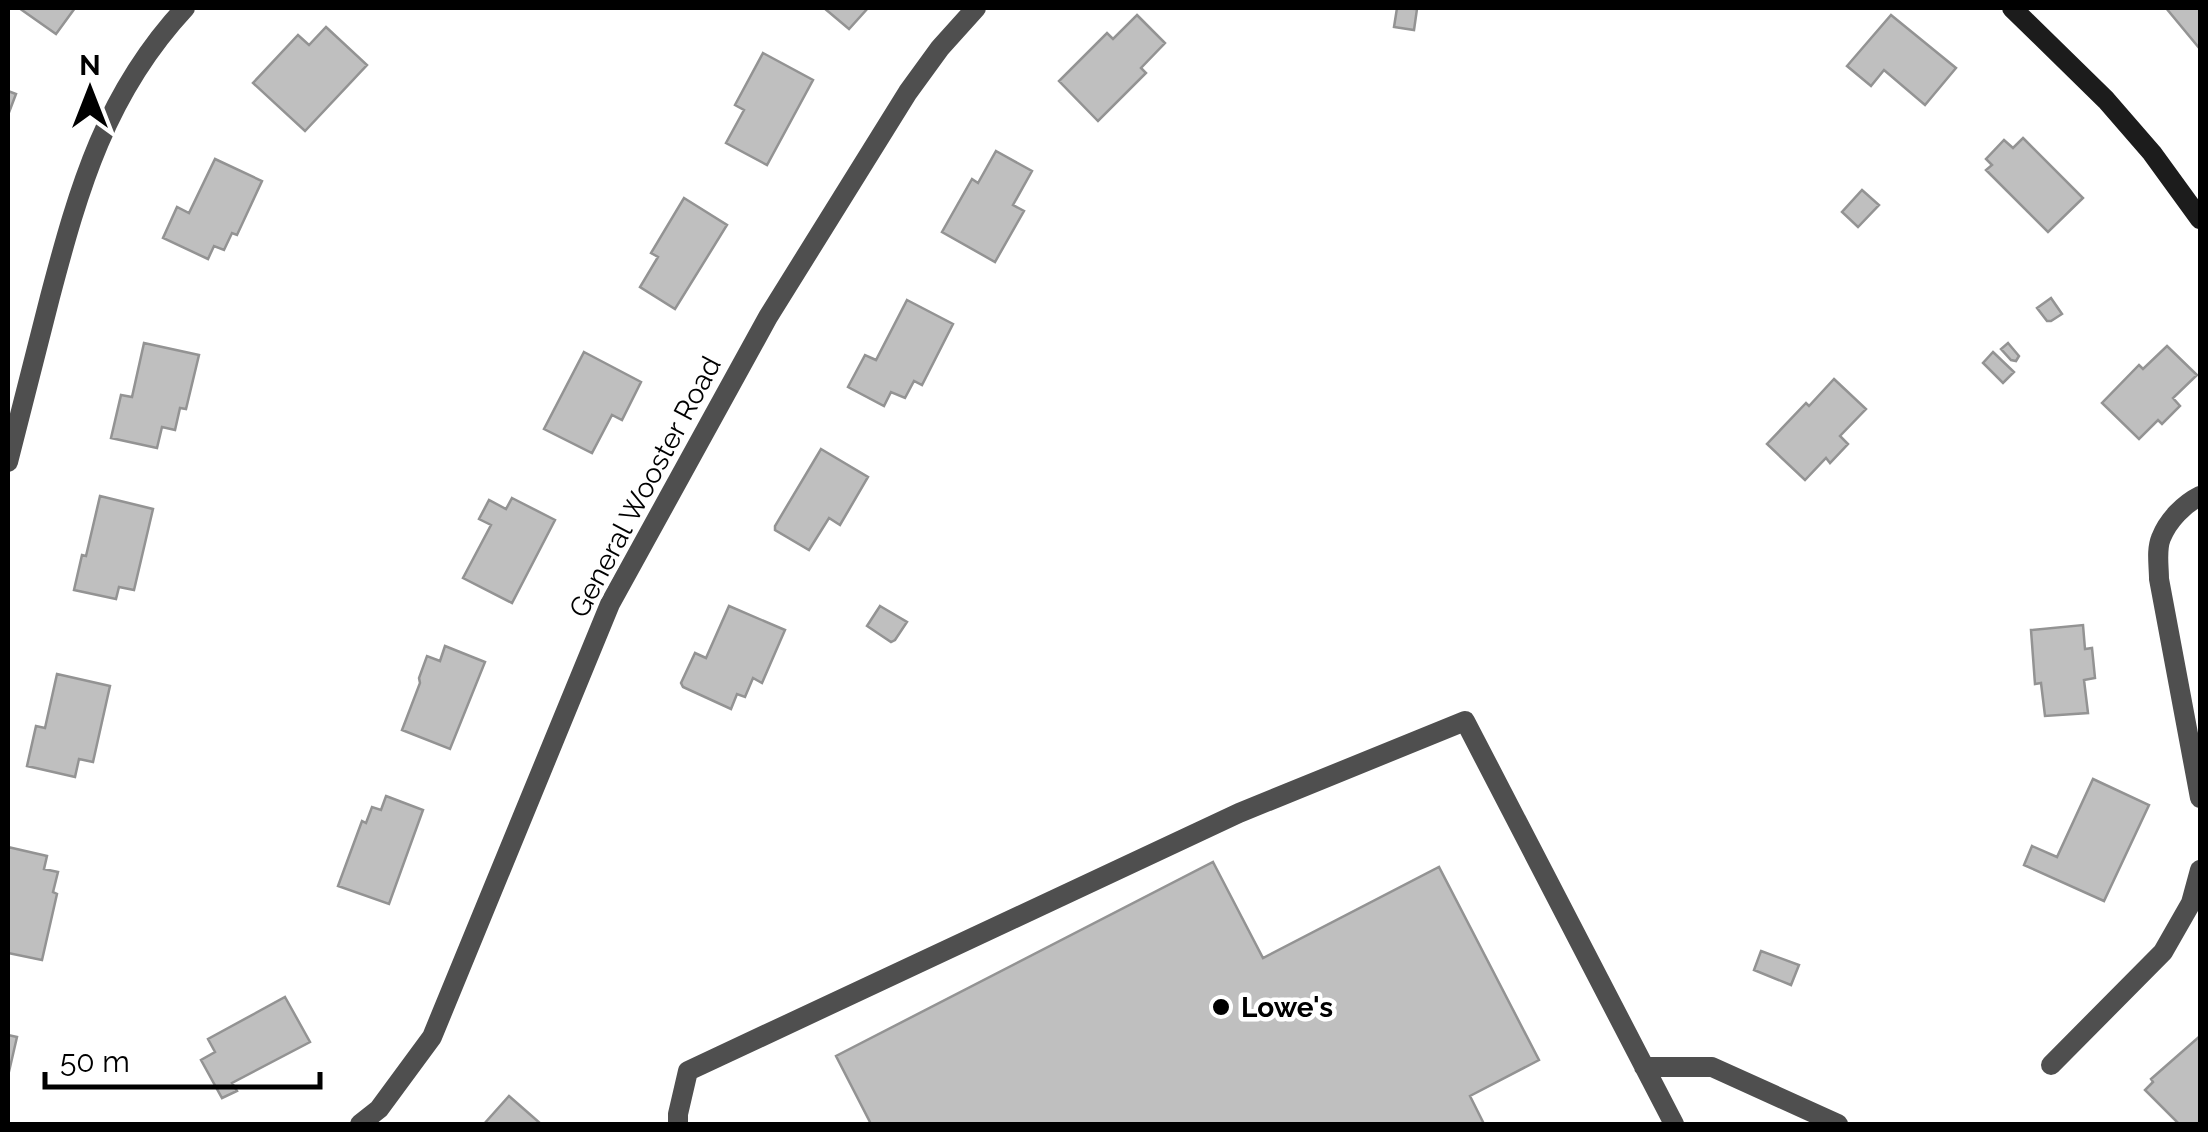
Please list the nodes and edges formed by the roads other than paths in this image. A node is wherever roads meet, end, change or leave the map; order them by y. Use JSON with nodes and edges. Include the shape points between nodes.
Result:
{"nodes":[{"id":1,"x":186,"y":8,"type":"edge"},
{"id":2,"x":976,"y":8,"type":"edge"},
{"id":3,"x":2012,"y":8,"type":"edge"},
{"id":4,"x":2200,"y":219,"type":"edge"},
{"id":5,"x":8,"y":462,"type":"edge"},
{"id":6,"x":2200,"y":496,"type":"edge"},
{"id":7,"x":2200,"y":798,"type":"edge"},
{"id":8,"x":2200,"y":870,"type":"edge"},
{"id":9,"x":2051,"y":1065,"type":"dead end"},
{"id":10,"x":1644,"y":1067,"type":"junction"},
{"id":11,"x":360,"y":1124,"type":"edge"},
{"id":12,"x":678,"y":1124,"type":"edge"},
{"id":13,"x":1674,"y":1124,"type":"edge"},
{"id":14,"x":1838,"y":1124,"type":"edge"}],
"edges":[{"from":1,"to":5,"type":"street","via":[[128,83],[90,160]]},
{"from":2,"to":11,"type":"street","name":"General Wooster Road","via":[[908,92],[749,351],[610,604],[432,1036],[379,1109]]},
{"from":3,"to":4,"type":"street","via":[[2106,100]]},
{"from":6,"to":7,"type":"street","via":[[2173,519],[2158,558]]},
{"from":8,"to":9,"type":"street","via":[[2191,903],[2163,952]]},
{"from":10,"to":12,"type":"street","via":[[1465,722],[1239,813],[688,1071]]},
{"from":10,"to":13,"type":"street"},
{"from":10,"to":14,"type":"street","via":[[1712,1067]]}]}
